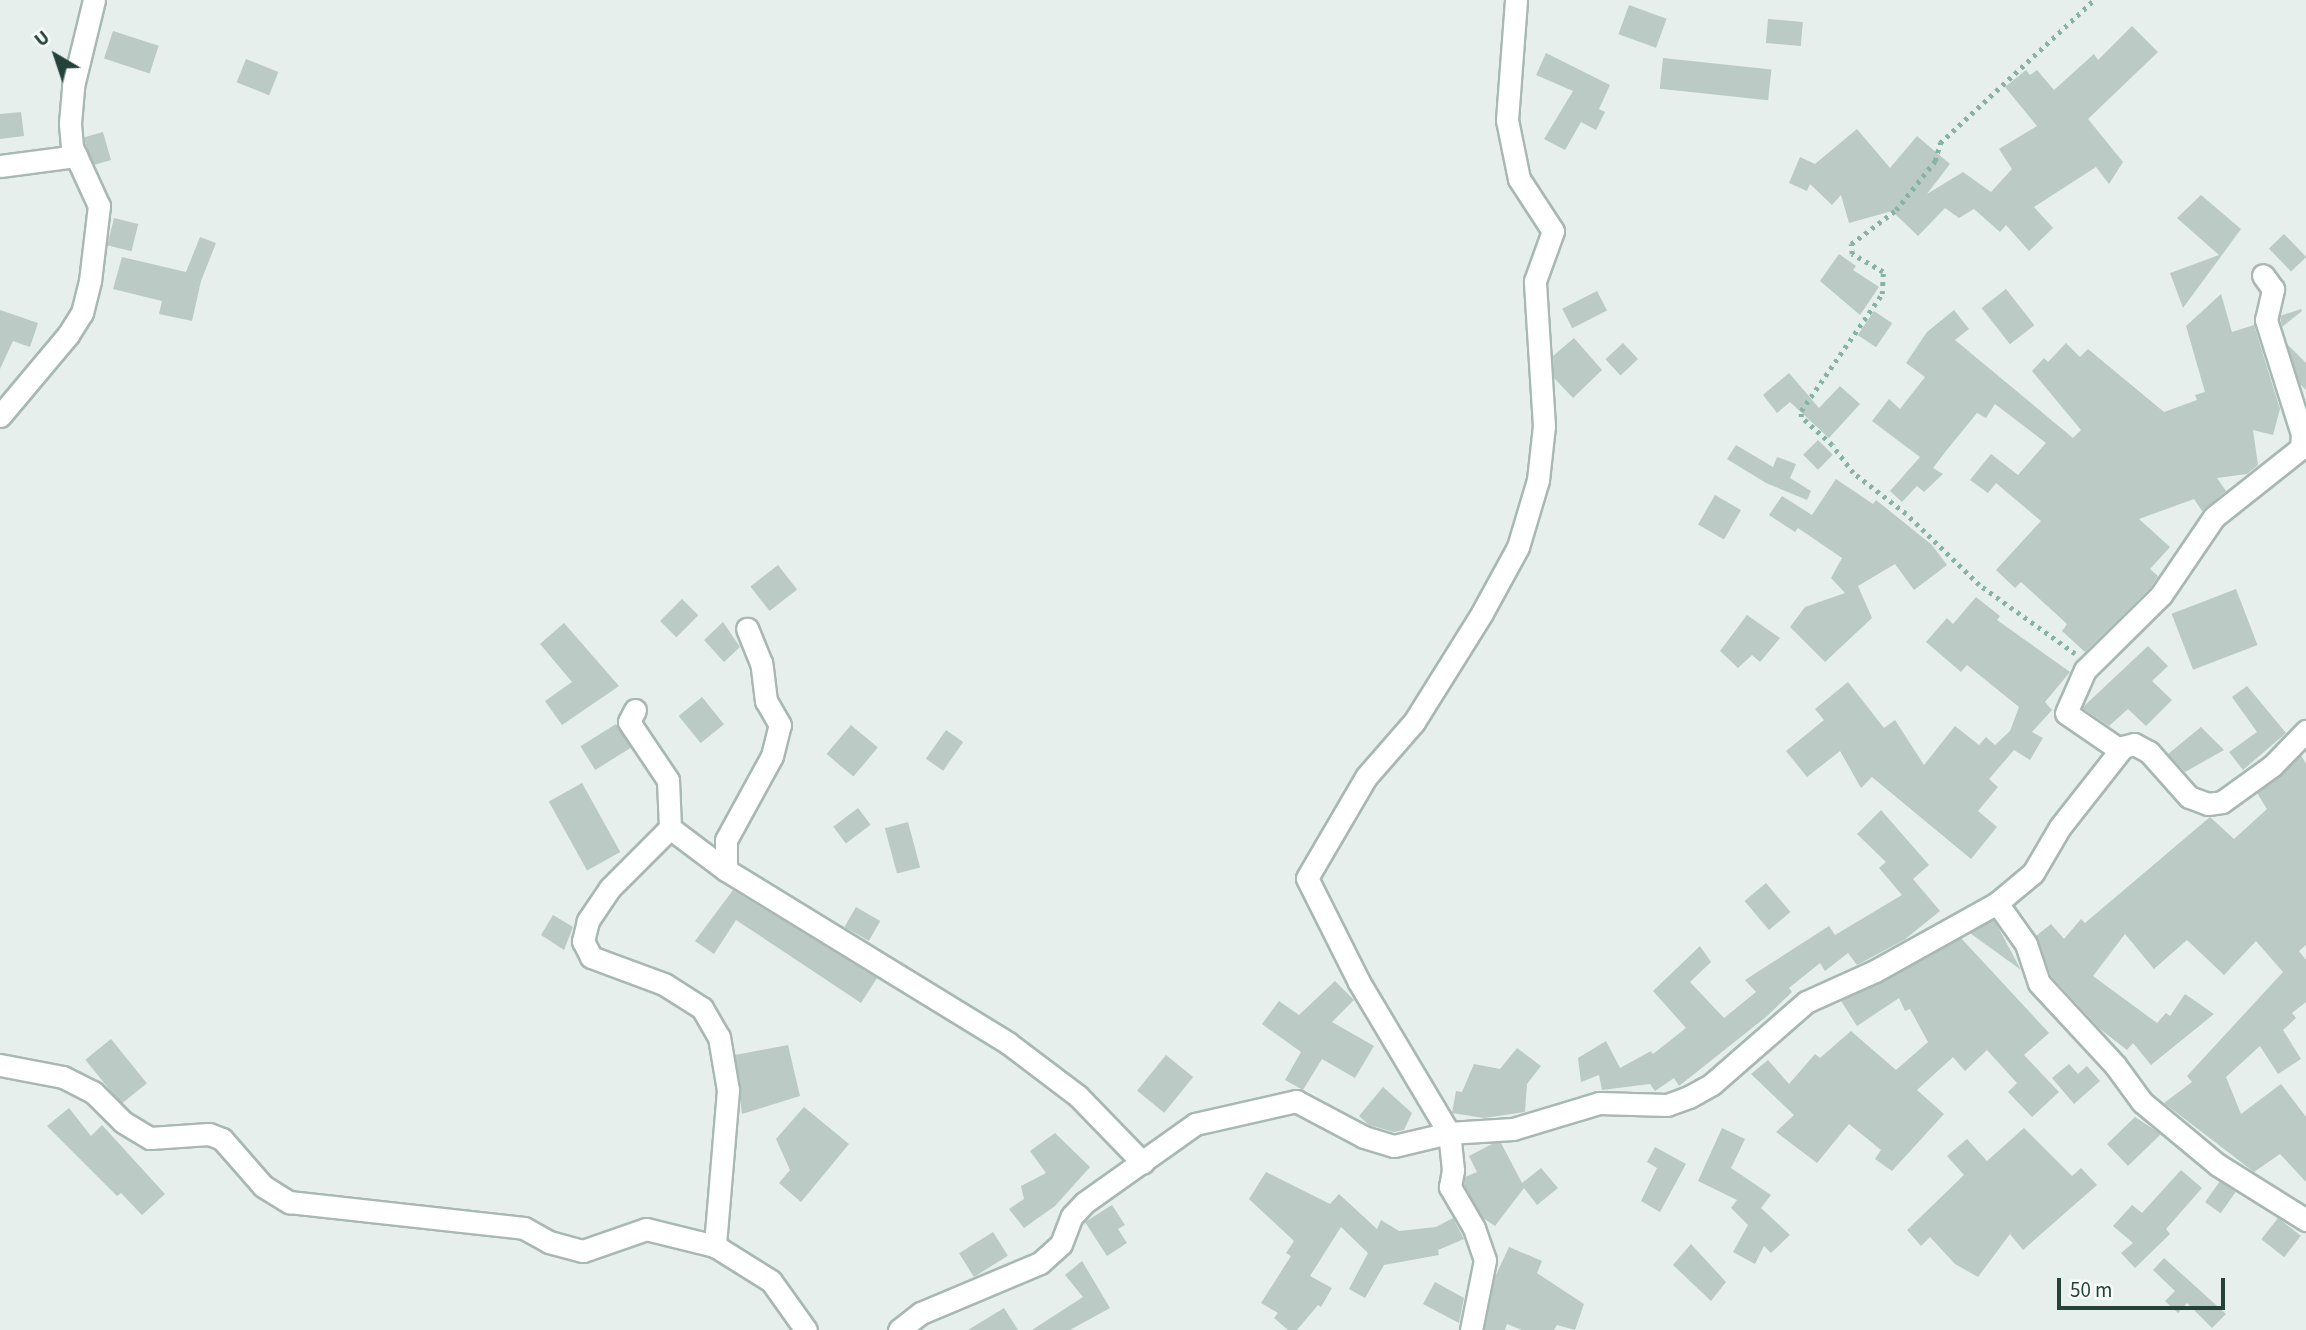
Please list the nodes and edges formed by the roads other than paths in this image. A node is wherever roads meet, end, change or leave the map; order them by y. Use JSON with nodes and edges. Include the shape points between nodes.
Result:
{"nodes":[{"id":1,"x":94,"y":0,"type":"edge"},
{"id":2,"x":1516,"y":0,"type":"edge"},
{"id":3,"x":76,"y":156,"type":"junction"},
{"id":4,"x":0,"y":166,"type":"edge"},
{"id":5,"x":2263,"y":275,"type":"dead end"},
{"id":6,"x":0,"y":416,"type":"edge"},
{"id":7,"x":747,"y":629,"type":"dead end"},
{"id":8,"x":635,"y":710,"type":"dead end"},
{"id":9,"x":2306,"y":731,"type":"edge"},
{"id":10,"x":2120,"y":750,"type":"junction"},
{"id":11,"x":670,"y":828,"type":"junction"},
{"id":12,"x":726,"y":870,"type":"junction"},
{"id":13,"x":1997,"y":903,"type":"junction"},
{"id":14,"x":0,"y":1065,"type":"edge"},
{"id":15,"x":1449,"y":1133,"type":"junction"},
{"id":16,"x":1143,"y":1163,"type":"junction"},
{"id":17,"x":2306,"y":1220,"type":"edge"},
{"id":18,"x":715,"y":1246,"type":"junction"},
{"id":19,"x":926,"y":1322,"type":"edge"},
{"id":20,"x":806,"y":1330,"type":"edge"},
{"id":21,"x":899,"y":1330,"type":"edge"},
{"id":22,"x":1471,"y":1330,"type":"edge"}],
"edges":[{"from":1,"to":3,"type":"street","via":[[73,86],[70,124]]},
{"from":2,"to":15,"type":"street","via":[[1507,120],[1519,179],[1553,231],[1534,286],[1544,426],[1538,480],[1518,547],[1482,613],[1415,722],[1366,778],[1307,878],[1359,982]]},
{"from":3,"to":4,"type":"street"},
{"from":3,"to":6,"type":"street","via":[[99,206],[97,242],[82,313]]},
{"from":5,"to":10,"type":"street","via":[[2273,289],[2266,320],[2302,434],[2301,448],[2214,517],[2161,595],[2089,664],[2066,713]]},
{"from":7,"to":12,"type":"street","via":[[761,663],[766,701],[780,725],[772,756],[726,840]]},
{"from":8,"to":11,"type":"street","via":[[629,722],[668,780]]},
{"from":9,"to":10,"type":"street","via":[[2272,766],[2222,802],[2208,804],[2189,797],[2149,752],[2134,744]]},
{"from":10,"to":13,"type":"street","via":[[2060,827],[2033,873]]},
{"from":11,"to":12,"type":"street"},
{"from":11,"to":18,"type":"street","via":[[610,888],[588,921],[583,941],[591,957],[664,984],[702,1009],[719,1037],[727,1090]]},
{"from":12,"to":16,"type":"street","via":[[1008,1043],[1078,1096]]},
{"from":13,"to":15,"type":"street","via":[[1875,971],[1806,1002],[1712,1084],[1689,1097],[1667,1105],[1599,1103],[1513,1129]]},
{"from":13,"to":17,"type":"street","via":[[2026,944],[2039,983],[2115,1065],[2142,1102],[2218,1165]]},
{"from":14,"to":18,"type":"street","via":[[63,1077],[150,1138],[209,1134],[222,1139],[263,1186],[289,1202],[524,1228],[549,1242],[583,1251],[646,1229]]},
{"from":15,"to":16,"type":"street","via":[[1394,1146],[1353,1131],[1309,1104],[1284,1102],[1195,1124]]},
{"from":15,"to":22,"type":"street","via":[[1450,1186],[1485,1260]]},
{"from":16,"to":19,"type":"street","via":[[1084,1203],[1072,1216],[1061,1244],[1040,1263]]},
{"from":18,"to":20,"type":"street","via":[[771,1281]]},
{"from":19,"to":21,"type":"street"}]}
